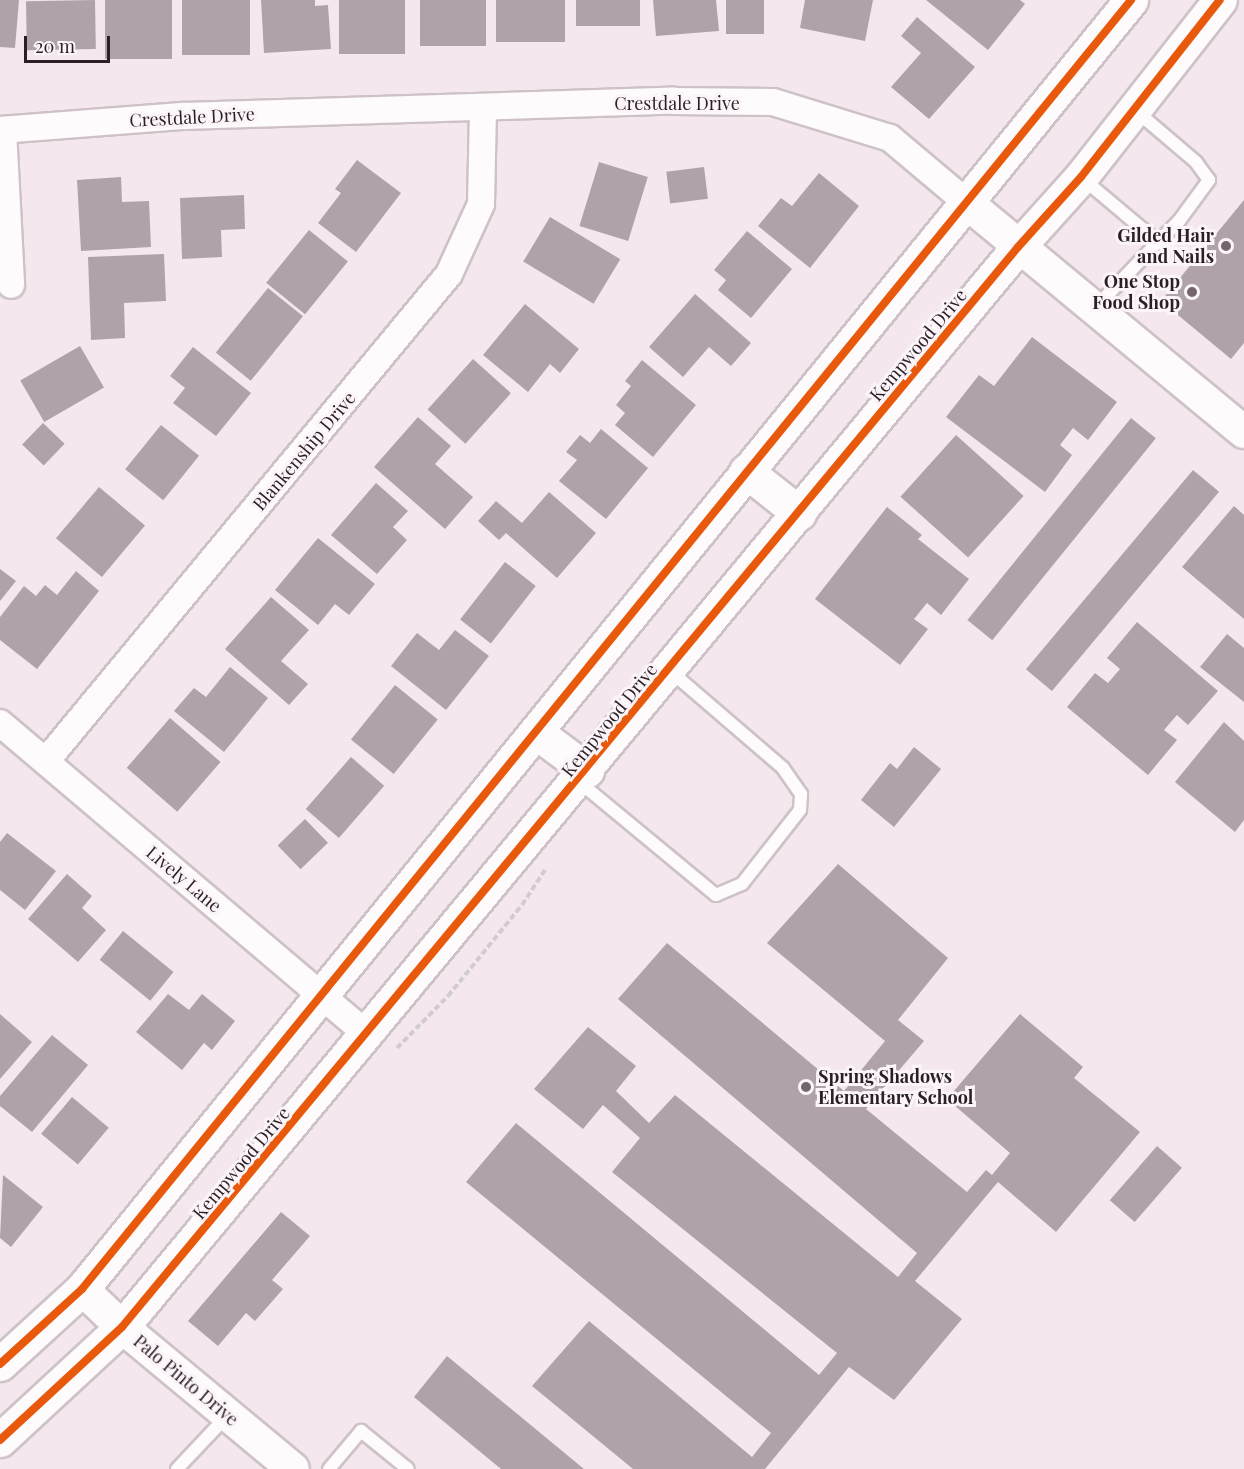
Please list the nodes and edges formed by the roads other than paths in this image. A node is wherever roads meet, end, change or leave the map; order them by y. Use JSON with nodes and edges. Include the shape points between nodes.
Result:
{"nodes":[{"id":1,"x":1131,"y":0,"type":"edge"},
{"id":2,"x":1220,"y":0,"type":"edge"},
{"id":3,"x":483,"y":107,"type":"junction"},
{"id":4,"x":1132,"y":108,"type":"junction"},
{"id":5,"x":2,"y":130,"type":"edge"},
{"id":6,"x":1081,"y":177,"type":"junction"},
{"id":7,"x":966,"y":202,"type":"junction"},
{"id":8,"x":1158,"y":242,"type":"junction"},
{"id":9,"x":1018,"y":247,"type":"junction"},
{"id":10,"x":11,"y":285,"type":"dead end"},
{"id":11,"x":1094,"y":309,"type":"junction"},
{"id":12,"x":1244,"y":432,"type":"edge"},
{"id":13,"x":746,"y":471,"type":"junction"},
{"id":14,"x":799,"y":513,"type":"junction"},
{"id":15,"x":669,"y":670,"type":"junction"},
{"id":16,"x":0,"y":723,"type":"edge"},
{"id":17,"x":536,"y":732,"type":"junction"},
{"id":18,"x":46,"y":761,"type":"junction"},
{"id":19,"x":582,"y":775,"type":"junction"},
{"id":20,"x":322,"y":996,"type":"junction"},
{"id":21,"x":368,"y":1035,"type":"junction"},
{"id":22,"x":82,"y":1289,"type":"junction"},
{"id":23,"x":122,"y":1327,"type":"junction"},
{"id":24,"x":0,"y":1364,"type":"edge"},
{"id":25,"x":228,"y":1415,"type":"junction"},
{"id":26,"x":0,"y":1440,"type":"edge"},
{"id":27,"x":177,"y":1469,"type":"edge"},
{"id":28,"x":293,"y":1469,"type":"edge"},
{"id":29,"x":329,"y":1469,"type":"edge"},
{"id":30,"x":408,"y":1469,"type":"edge"}],
"edges":[{"from":1,"to":7,"type":"main road"},
{"from":2,"to":4,"type":"main road","name":"Kempwood Drive"},
{"from":3,"to":5,"type":"street","name":"Crestdale Drive","via":[[184,116]]},
{"from":3,"to":7,"type":"street","name":"Crestdale Drive","via":[[773,102],[890,138]]},
{"from":3,"to":18,"type":"street","name":"Blankenship Drive","via":[[481,204],[449,274]]},
{"from":4,"to":6,"type":"main road","name":"Kempwood Drive"},
{"from":4,"to":8,"type":"lane","via":[[1197,162],[1209,180]]},
{"from":5,"to":10,"type":"street"},
{"from":6,"to":8,"type":"lane"},
{"from":6,"to":9,"type":"main road","name":"Kempwood Drive"},
{"from":7,"to":9,"type":"street","name":"Crestdale Drive"},
{"from":7,"to":13,"type":"main road"},
{"from":8,"to":11,"type":"lane"},
{"from":9,"to":11,"type":"street","name":"Crestdale Drive"},
{"from":9,"to":14,"type":"main road","name":"Kempwood Drive"},
{"from":11,"to":12,"type":"street","name":"Crestdale Drive"},
{"from":13,"to":14,"type":"main road"},
{"from":13,"to":17,"type":"main road"},
{"from":14,"to":15,"type":"main road","name":"Kempwood Drive"},
{"from":15,"to":19,"type":"main road","name":"Kempwood Drive"},
{"from":15,"to":19,"type":"lane","via":[[783,768],[801,794],[800,810],[742,884],[716,895]]},
{"from":16,"to":18,"type":"street","name":"Lively Lane"},
{"from":17,"to":19,"type":"main road"},
{"from":17,"to":20,"type":"main road"},
{"from":18,"to":20,"type":"street","name":"Lively Lane"},
{"from":19,"to":21,"type":"main road","name":"Kempwood Drive"},
{"from":20,"to":21,"type":"street","name":"Lively Lane"},
{"from":20,"to":22,"type":"main road"},
{"from":21,"to":23,"type":"main road","name":"Kempwood Drive"},
{"from":22,"to":23,"type":"street","name":"Palo Pinto Drive"},
{"from":22,"to":24,"type":"main road"},
{"from":23,"to":25,"type":"street","name":"Palo Pinto Drive"},
{"from":23,"to":26,"type":"main road","name":"Kempwood Drive"},
{"from":25,"to":27,"type":"lane"},
{"from":25,"to":28,"type":"street","name":"Palo Pinto Drive"},
{"from":29,"to":30,"type":"lane","via":[[361,1431]]}]}
